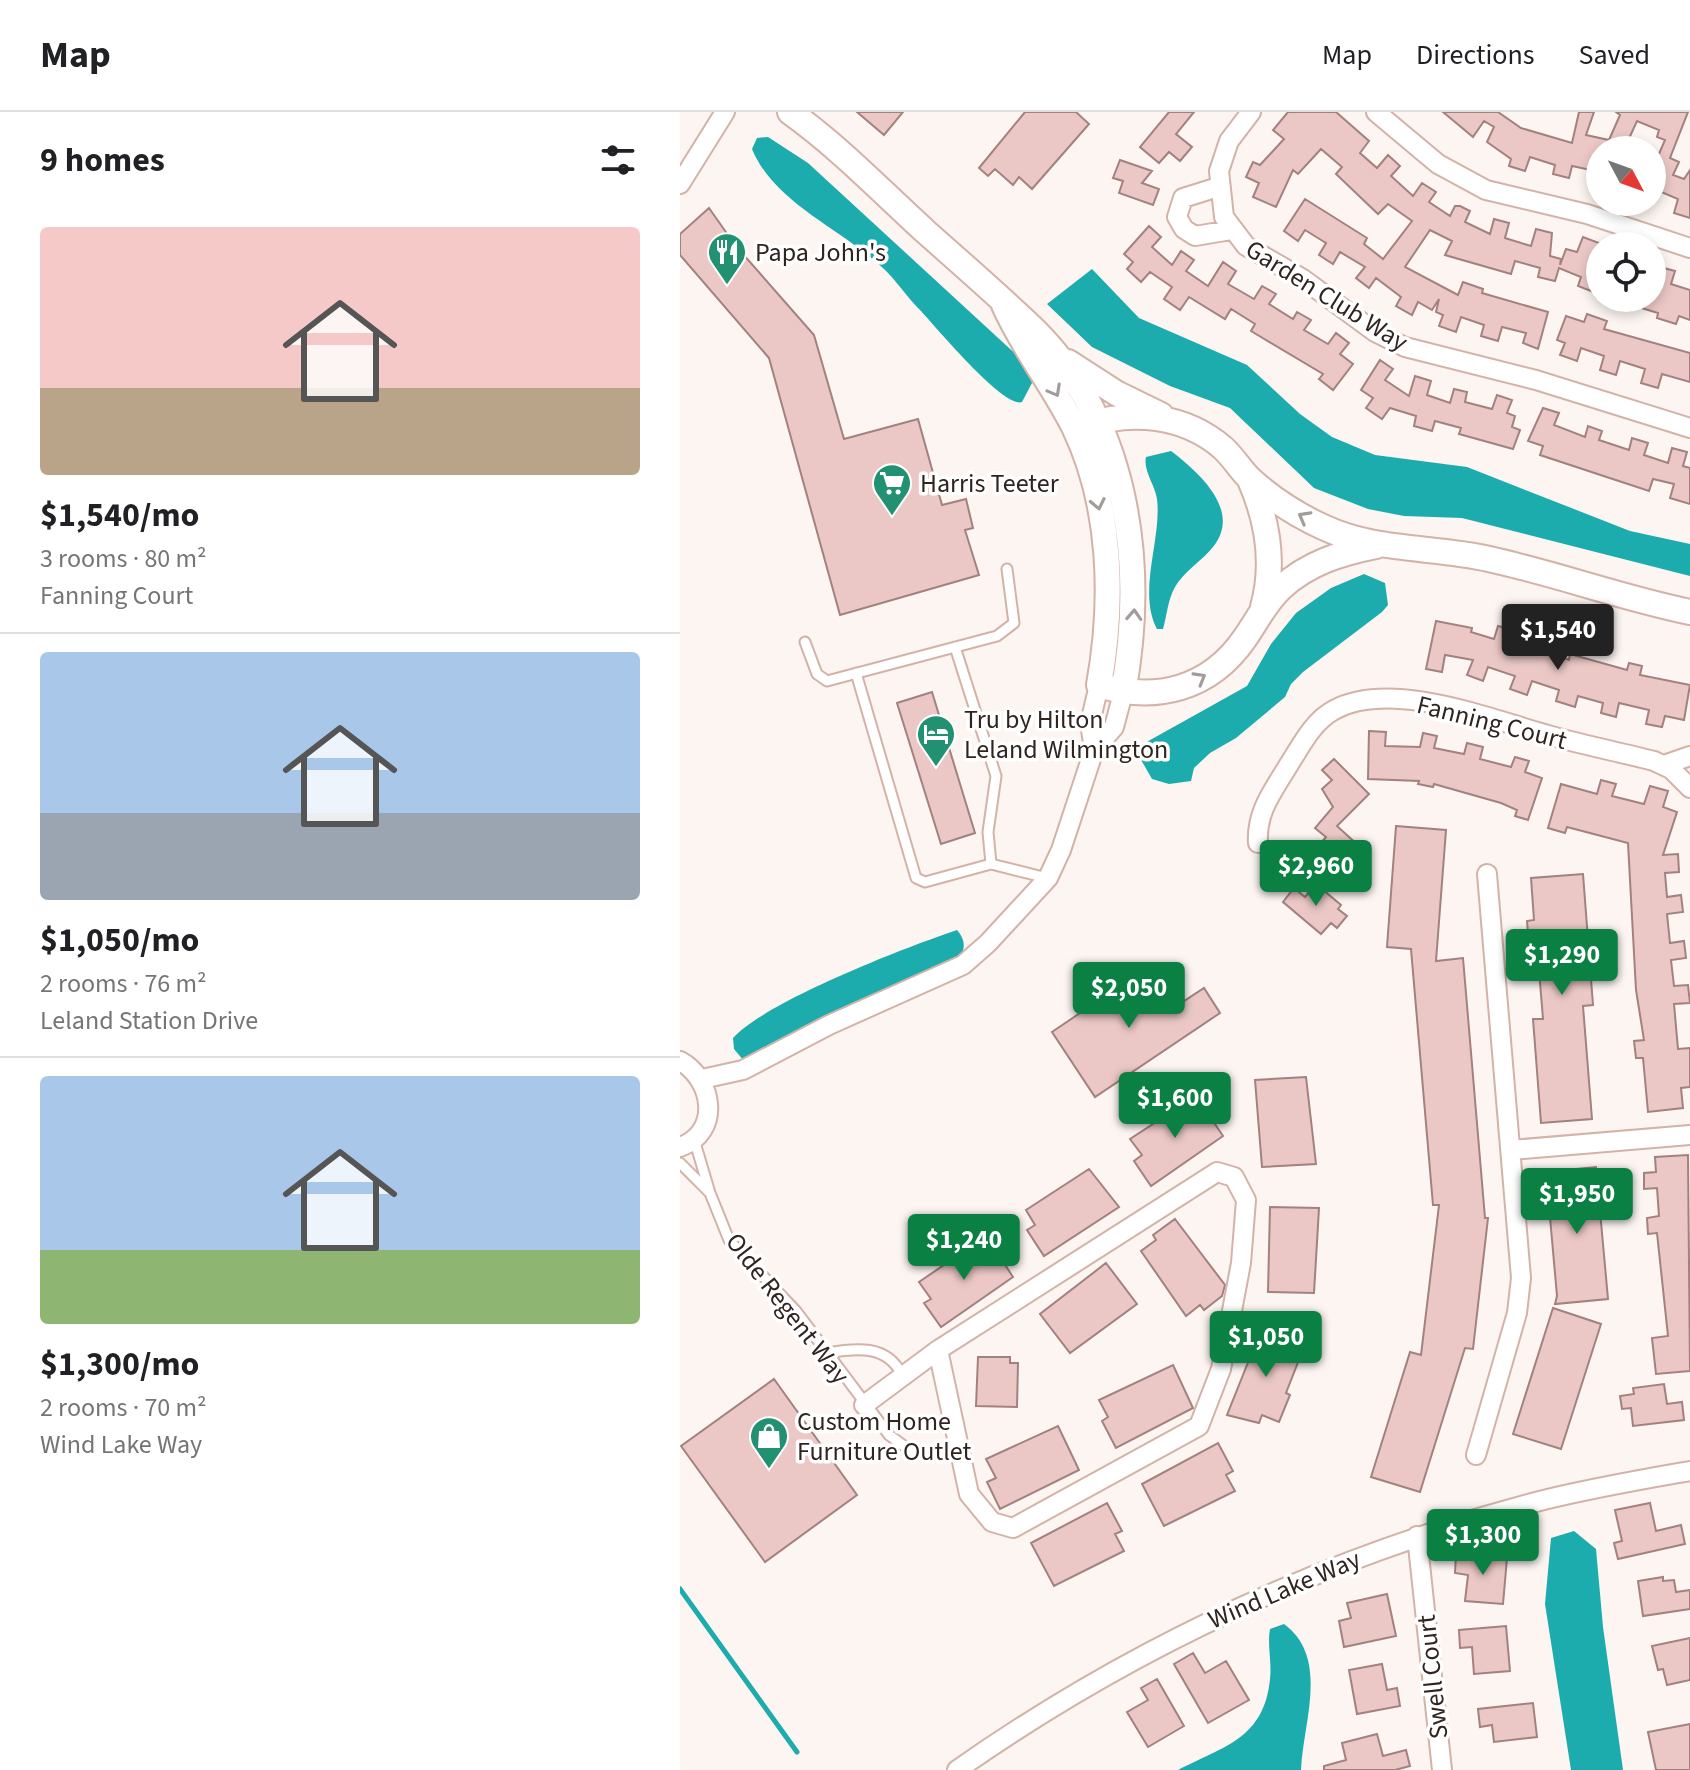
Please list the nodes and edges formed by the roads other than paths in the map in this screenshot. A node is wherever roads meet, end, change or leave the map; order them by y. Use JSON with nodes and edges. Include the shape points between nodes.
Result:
{"nodes":[{"id":1,"x":725,"y":112,"type":"edge"},
{"id":2,"x":790,"y":112,"type":"edge"},
{"id":3,"x":1251,"y":112,"type":"edge"},
{"id":4,"x":1376,"y":112,"type":"edge"},
{"id":5,"x":680,"y":184,"type":"edge"},
{"id":6,"x":1218,"y":187,"type":"junction"},
{"id":7,"x":1231,"y":230,"type":"junction"},
{"id":8,"x":1690,"y":248,"type":"edge"},
{"id":9,"x":1004,"y":305,"type":"junction"},
{"id":10,"x":1045,"y":343,"type":"junction"},
{"id":11,"x":1170,"y":420,"type":"junction"},
{"id":12,"x":1099,"y":421,"type":"junction"},
{"id":13,"x":1690,"y":428,"type":"edge"},
{"id":14,"x":1075,"y":430,"type":"junction"},
{"id":15,"x":1249,"y":478,"type":"junction"},
{"id":16,"x":1376,"y":546,"type":"junction"},
{"id":17,"x":1007,"y":569,"type":"dead end"},
{"id":18,"x":1262,"y":609,"type":"junction"},
{"id":19,"x":1690,"y":612,"type":"edge"},
{"id":20,"x":805,"y":642,"type":"dead end"},
{"id":21,"x":955,"y":647,"type":"junction"},
{"id":22,"x":856,"y":673,"type":"junction"},
{"id":23,"x":1099,"y":685,"type":"junction"},
{"id":24,"x":1123,"y":693,"type":"junction"},
{"id":25,"x":1094,"y":750,"type":"junction"},
{"id":26,"x":1690,"y":756,"type":"edge"},
{"id":27,"x":1664,"y":765,"type":"junction"},
{"id":28,"x":1690,"y":788,"type":"edge"},
{"id":29,"x":1258,"y":843,"type":"dead end"},
{"id":30,"x":991,"y":864,"type":"junction"},
{"id":31,"x":1487,"y":874,"type":"dead end"},
{"id":32,"x":1048,"y":878,"type":"junction"},
{"id":33,"x":680,"y":1061,"type":"edge"},
{"id":34,"x":702,"y":1079,"type":"junction"},
{"id":35,"x":1690,"y":1135,"type":"edge"},
{"id":36,"x":687,"y":1143,"type":"edge"},
{"id":37,"x":1511,"y":1150,"type":"junction"},
{"id":38,"x":680,"y":1163,"type":"edge"},
{"id":39,"x":710,"y":1193,"type":"junction"},
{"id":40,"x":938,"y":1350,"type":"junction"},
{"id":41,"x":826,"y":1353,"type":"junction"},
{"id":42,"x":902,"y":1375,"type":"junction"},
{"id":43,"x":864,"y":1405,"type":"junction"},
{"id":44,"x":911,"y":1451,"type":"dead end"},
{"id":45,"x":1476,"y":1455,"type":"dead end"},
{"id":46,"x":1690,"y":1471,"type":"edge"},
{"id":47,"x":1417,"y":1536,"type":"junction"},
{"id":48,"x":957,"y":1770,"type":"edge"},
{"id":49,"x":1442,"y":1770,"type":"edge"}],
"edges":[{"from":1,"to":5,"type":"street"},
{"from":2,"to":9,"type":"street"},
{"from":3,"to":6,"type":"street","name":"Garden Club Way","via":[[1222,155]]},
{"from":4,"to":8,"type":"street","via":[[1438,164],[1486,190],[1587,214]]},
{"from":6,"to":7,"type":"street","name":"Garden Club Way"},
{"from":6,"to":7,"type":"street","via":[[1183,198],[1177,217],[1195,236]]},
{"from":7,"to":13,"type":"street","name":"Garden Club Way","via":[[1257,254],[1405,347],[1536,380]]},
{"from":9,"to":10,"type":"street"},
{"from":9,"to":14,"type":"street","one_way":true},
{"from":10,"to":11,"type":"street","via":[[1116,393]]},
{"from":10,"to":12,"type":"street"},
{"from":11,"to":12,"type":"street"},
{"from":11,"to":15,"type":"street","via":[[1222,447]]},
{"from":12,"to":14,"type":"street"},
{"from":24,"to":12,"type":"street","one_way":true,"via":[[1134,620],[1133,563],[1120,486]]},
{"from":14,"to":23,"type":"street","one_way":true,"via":[[1091,472],[1106,551],[1108,613]]},
{"from":16,"to":15,"type":"street","one_way":true,"via":[[1310,521]]},
{"from":15,"to":18,"type":"street","via":[[1269,547]]},
{"from":16,"to":18,"type":"street","via":[[1317,564],[1283,586]]},
{"from":16,"to":19,"type":"street","via":[[1470,555]]},
{"from":17,"to":21,"type":"lane","via":[[1014,623],[997,636]]},
{"from":24,"to":18,"type":"street","one_way":true,"via":[[1164,693],[1205,676],[1237,648]]},
{"from":20,"to":22,"type":"lane","via":[[817,674],[827,681]]},
{"from":21,"to":22,"type":"lane"},
{"from":21,"to":30,"type":"lane","via":[[996,776],[988,832]]},
{"from":22,"to":30,"type":"lane","via":[[916,878],[925,882]]},
{"from":23,"to":24,"type":"street"},
{"from":23,"to":25,"type":"street","via":[[1090,723]]},
{"from":24,"to":25,"type":"street","via":[[1114,727]]},
{"from":25,"to":32,"type":"street"},
{"from":26,"to":27,"type":"street"},
{"from":27,"to":28,"type":"street","name":"Fanning Court"},
{"from":27,"to":29,"type":"street","name":"Fanning Court","via":[[1436,704],[1358,701],[1332,711],[1314,726],[1265,803]]},
{"from":30,"to":32,"type":"lane"},
{"from":31,"to":37,"type":"street"},
{"from":32,"to":34,"type":"street","via":[[963,965],[743,1070]]},
{"from":33,"to":34,"type":"street"},
{"from":34,"to":36,"type":"street","via":[[708,1116]]},
{"from":35,"to":37,"type":"street"},
{"from":36,"to":39,"type":"lane","name":"Olde Regent Way"},
{"from":37,"to":45,"type":"street","via":[[1520,1296]]},
{"from":38,"to":39,"type":"lane","name":"Olde Regent Way"},
{"from":39,"to":41,"type":"lane","name":"Olde Regent Way","via":[[729,1240],[796,1311]]},
{"from":40,"to":40,"type":"street","via":[[969,1494],[992,1522],[1013,1528],[1199,1426],[1221,1369],[1241,1263],[1246,1200],[1234,1177],[1217,1172]]},
{"from":40,"to":42,"type":"street"},
{"from":41,"to":42,"type":"lane","via":[[878,1351],[895,1361]]},
{"from":41,"to":43,"type":"lane","name":"Olde Regent Way"},
{"from":42,"to":43,"type":"street"},
{"from":43,"to":44,"type":"lane","name":"Olde Regent Way"},
{"from":46,"to":47,"type":"street","name":"Wind Lake Way","via":[[1539,1501]]},
{"from":47,"to":48,"type":"street","name":"Wind Lake Way","via":[[1194,1627],[1081,1688]]},
{"from":47,"to":49,"type":"street","name":"Swell Court"}]}
